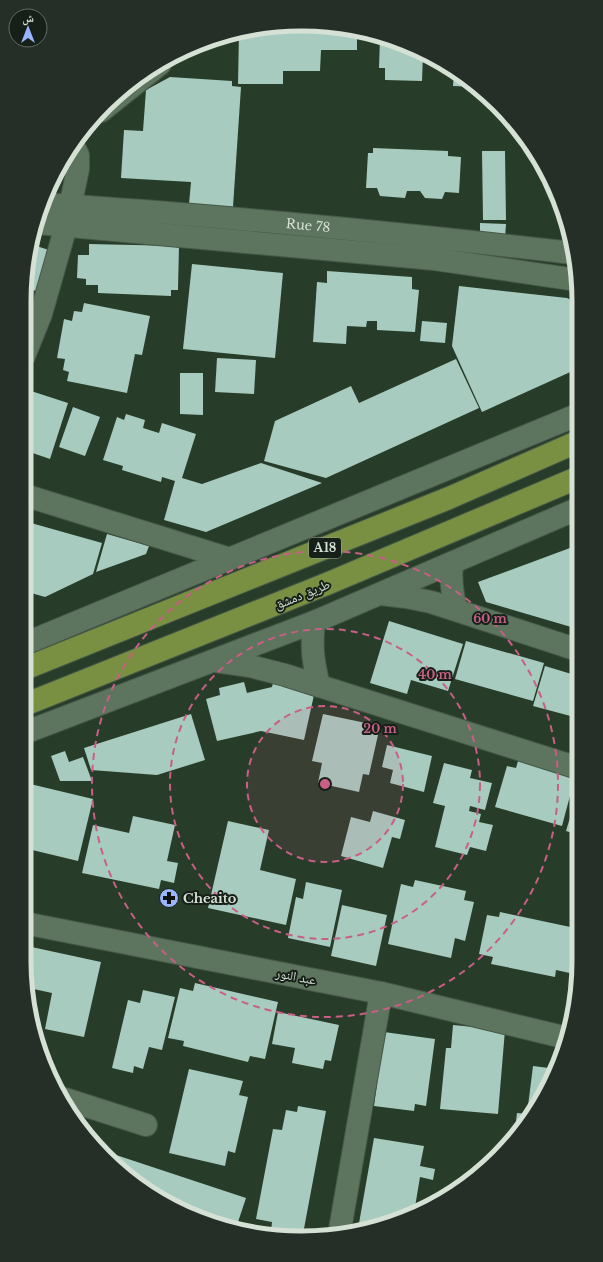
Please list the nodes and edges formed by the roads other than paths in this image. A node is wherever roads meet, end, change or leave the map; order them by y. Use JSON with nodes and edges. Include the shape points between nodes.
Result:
{"nodes":[{"id":1,"x":76,"y":152,"type":"edge"},
{"id":2,"x":48,"y":207,"type":"edge"},
{"id":3,"x":69,"y":216,"type":"junction"},
{"id":4,"x":43,"y":222,"type":"edge"},
{"id":5,"x":278,"y":223,"type":"junction"},
{"id":6,"x":276,"y":245,"type":"junction"},
{"id":7,"x":434,"y":248,"type":"junction"},
{"id":8,"x":568,"y":253,"type":"edge"},
{"id":9,"x":571,"y":279,"type":"edge"},
{"id":10,"x":31,"y":339,"type":"edge"},
{"id":11,"x":572,"y":417,"type":"edge"},
{"id":12,"x":572,"y":444,"type":"edge"},
{"id":13,"x":572,"y":480,"type":"edge"},
{"id":14,"x":31,"y":497,"type":"edge"},
{"id":15,"x":572,"y":511,"type":"edge"},
{"id":16,"x":230,"y":559,"type":"junction"},
{"id":17,"x":452,"y":563,"type":"junction"},
{"id":18,"x":381,"y":594,"type":"junction"},
{"id":19,"x":456,"y":609,"type":"junction"},
{"id":20,"x":314,"y":622,"type":"junction"},
{"id":21,"x":31,"y":641,"type":"edge"},
{"id":22,"x":572,"y":648,"type":"edge"},
{"id":23,"x":214,"y":660,"type":"junction"},
{"id":24,"x":31,"y":666,"type":"edge"},
{"id":25,"x":319,"y":686,"type":"junction"},
{"id":26,"x":31,"y":702,"type":"edge"},
{"id":27,"x":31,"y":730,"type":"edge"},
{"id":28,"x":572,"y":766,"type":"edge"},
{"id":29,"x":31,"y":924,"type":"edge"},
{"id":30,"x":381,"y":993,"type":"junction"},
{"id":31,"x":561,"y":1037,"type":"edge"},
{"id":32,"x":70,"y":1101,"type":"edge"},
{"id":33,"x":146,"y":1125,"type":"dead end"},
{"id":34,"x":340,"y":1228,"type":"edge"}],
"edges":[{"from":1,"to":3,"type":"street","via":[[78,169]]},
{"from":2,"to":3,"type":"street","name":"Rue 78"},
{"from":3,"to":4,"type":"street"},
{"from":3,"to":5,"type":"street","name":"Rue 78"},
{"from":3,"to":6,"type":"street"},
{"from":3,"to":10,"type":"street","via":[[41,314]]},
{"from":5,"to":6,"type":"street"},
{"from":5,"to":7,"type":"street","name":"Rue 78"},
{"from":6,"to":7,"type":"street"},
{"from":7,"to":8,"type":"street","name":"Rue 78"},
{"from":7,"to":9,"type":"street"},
{"from":11,"to":16,"type":"street"},
{"from":12,"to":24,"type":"highway","number":"A18","via":[[442,501]]},
{"from":13,"to":26,"type":"highway","name":"طريق دمشق","number":"A18","via":[[329,583]]},
{"from":14,"to":16,"type":"street"},
{"from":15,"to":17,"type":"street"},
{"from":16,"to":21,"type":"street"},
{"from":17,"to":18,"type":"street"},
{"from":17,"to":19,"type":"street","via":[[450,577]]},
{"from":18,"to":19,"type":"street","via":[[419,599]]},
{"from":18,"to":20,"type":"street"},
{"from":19,"to":22,"type":"street"},
{"from":20,"to":23,"type":"street"},
{"from":20,"to":25,"type":"street","via":[[312,644]]},
{"from":23,"to":25,"type":"street","via":[[257,668]]},
{"from":23,"to":27,"type":"street"},
{"from":25,"to":28,"type":"street"},
{"from":29,"to":30,"type":"street","name":"عبد النور"},
{"from":30,"to":31,"type":"street","name":"عبد النور"},
{"from":30,"to":34,"type":"street"},
{"from":32,"to":33,"type":"street"}]}
